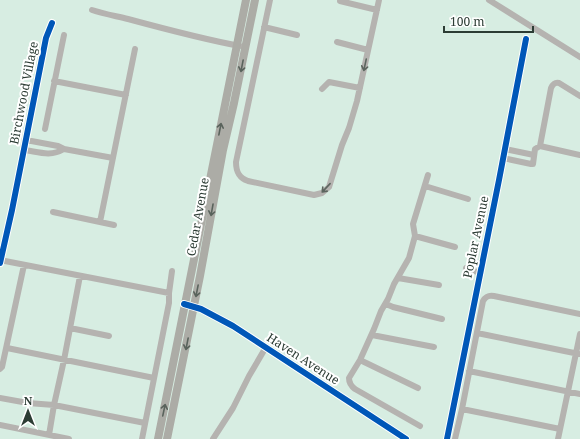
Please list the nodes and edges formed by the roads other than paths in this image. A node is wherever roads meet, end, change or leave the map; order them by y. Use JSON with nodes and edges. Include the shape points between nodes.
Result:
{"nodes":[{"id":1,"x":246,"y":0,"type":"edge"},
{"id":2,"x":255,"y":0,"type":"edge"},
{"id":3,"x":270,"y":0,"type":"edge"},
{"id":4,"x":379,"y":0,"type":"edge"},
{"id":5,"x":489,"y":0,"type":"edge"},
{"id":6,"x":340,"y":2,"type":"dead end"},
{"id":7,"x":92,"y":10,"type":"dead end"},
{"id":8,"x":377,"y":10,"type":"junction"},
{"id":9,"x":52,"y":23,"type":"dead end"},
{"id":10,"x":264,"y":28,"type":"junction"},
{"id":11,"x":64,"y":35,"type":"dead end"},
{"id":12,"x":297,"y":35,"type":"dead end"},
{"id":13,"x":526,"y":39,"type":"dead end"},
{"id":14,"x":337,"y":42,"type":"dead end"},
{"id":15,"x":237,"y":45,"type":"junction"},
{"id":16,"x":246,"y":47,"type":"junction"},
{"id":17,"x":135,"y":49,"type":"dead end"},
{"id":18,"x":368,"y":50,"type":"junction"},
{"id":19,"x":580,"y":57,"type":"edge"},
{"id":20,"x":54,"y":81,"type":"junction"},
{"id":21,"x":360,"y":88,"type":"junction"},
{"id":22,"x":322,"y":89,"type":"dead end"},
{"id":23,"x":126,"y":95,"type":"junction"},
{"id":24,"x":580,"y":96,"type":"edge"},
{"id":25,"x":45,"y":128,"type":"dead end"},
{"id":26,"x":26,"y":140,"type":"junction"},
{"id":27,"x":540,"y":146,"type":"junction"},
{"id":28,"x":64,"y":149,"type":"junction"},
{"id":29,"x":505,"y":149,"type":"junction"},
{"id":30,"x":24,"y":150,"type":"junction"},
{"id":31,"x":534,"y":155,"type":"junction"},
{"id":32,"x":580,"y":155,"type":"edge"},
{"id":33,"x":113,"y":158,"type":"junction"},
{"id":34,"x":503,"y":158,"type":"junction"},
{"id":35,"x":428,"y":175,"type":"dead end"},
{"id":36,"x":425,"y":186,"type":"junction"},
{"id":37,"x":211,"y":190,"type":"junction"},
{"id":38,"x":468,"y":199,"type":"dead end"},
{"id":39,"x":53,"y":212,"type":"dead end"},
{"id":40,"x":100,"y":222,"type":"junction"},
{"id":41,"x":114,"y":225,"type":"dead end"},
{"id":42,"x":415,"y":236,"type":"junction"},
{"id":43,"x":456,"y":247,"type":"dead end"},
{"id":44,"x":3,"y":262,"type":"edge"},
{"id":45,"x":24,"y":265,"type":"junction"},
{"id":46,"x":466,"y":268,"type":"dead end"},
{"id":47,"x":172,"y":271,"type":"dead end"},
{"id":48,"x":480,"y":272,"type":"junction"},
{"id":49,"x":80,"y":276,"type":"junction"},
{"id":50,"x":398,"y":278,"type":"junction"},
{"id":51,"x":439,"y":285,"type":"dead end"},
{"id":52,"x":169,"y":293,"type":"junction"},
{"id":53,"x":184,"y":304,"type":"junction"},
{"id":54,"x":386,"y":304,"type":"junction"},
{"id":55,"x":194,"y":306,"type":"junction"},
{"id":56,"x":580,"y":314,"type":"edge"},
{"id":57,"x":442,"y":318,"type":"dead end"},
{"id":58,"x":70,"y":328,"type":"junction"},
{"id":59,"x":477,"y":333,"type":"junction"},
{"id":60,"x":580,"y":334,"type":"edge"},
{"id":61,"x":372,"y":335,"type":"junction"},
{"id":62,"x":109,"y":336,"type":"dead end"},
{"id":63,"x":0,"y":344,"type":"edge"},
{"id":64,"x":7,"y":347,"type":"junction"},
{"id":65,"x":266,"y":347,"type":"junction"},
{"id":66,"x":434,"y":347,"type":"dead end"},
{"id":67,"x":2,"y":354,"type":"edge"},
{"id":68,"x":578,"y":354,"type":"edge"},
{"id":69,"x":64,"y":360,"type":"junction"},
{"id":70,"x":360,"y":360,"type":"junction"},
{"id":71,"x":0,"y":369,"type":"edge"},
{"id":72,"x":469,"y":371,"type":"junction"},
{"id":73,"x":154,"y":378,"type":"junction"},
{"id":74,"x":418,"y":388,"type":"dead end"},
{"id":75,"x":568,"y":391,"type":"junction"},
{"id":76,"x":580,"y":394,"type":"edge"},
{"id":77,"x":0,"y":398,"type":"edge"},
{"id":78,"x":54,"y":405,"type":"junction"},
{"id":79,"x":462,"y":409,"type":"junction"},
{"id":80,"x":145,"y":423,"type":"junction"},
{"id":81,"x":0,"y":425,"type":"edge"},
{"id":82,"x":420,"y":426,"type":"dead end"},
{"id":83,"x":560,"y":429,"type":"junction"},
{"id":84,"x":49,"y":435,"type":"junction"},
{"id":85,"x":69,"y":439,"type":"edge"},
{"id":86,"x":142,"y":439,"type":"edge"},
{"id":87,"x":158,"y":439,"type":"edge"},
{"id":88,"x":167,"y":439,"type":"edge"},
{"id":89,"x":214,"y":439,"type":"edge"},
{"id":90,"x":406,"y":439,"type":"edge"},
{"id":91,"x":447,"y":439,"type":"edge"},
{"id":92,"x":455,"y":439,"type":"edge"},
{"id":93,"x":558,"y":439,"type":"edge"}],
"edges":[{"from":1,"to":15,"type":"main road","name":"Cedar Avenue"},
{"from":2,"to":16,"type":"main road","name":"Cedar Avenue"},
{"from":3,"to":10,"type":"street"},
{"from":4,"to":8,"type":"street"},
{"from":5,"to":19,"type":"street"},
{"from":6,"to":8,"type":"street"},
{"from":7,"to":15,"type":"street","via":[[187,35]]},
{"from":8,"to":18,"type":"street"},
{"from":9,"to":26,"type":"street","name":"Birchwood Village","via":[[46,38]]},
{"from":10,"to":12,"type":"street"},
{"from":21,"to":10,"type":"street","one_way":true,"via":[[329,187],[324,192],[314,194],[242,178],[236,169],[236,162]]},
{"from":11,"to":20,"type":"street"},
{"from":13,"to":29,"type":"street","name":"Poplar Avenue"},
{"from":14,"to":18,"type":"street"},
{"from":15,"to":16,"type":"street"},
{"from":37,"to":15,"type":"main road","name":"Cedar Avenue","one_way":true},
{"from":16,"to":37,"type":"main road","name":"Cedar Avenue","one_way":true,"via":[[223,150]]},
{"from":17,"to":23,"type":"street"},
{"from":18,"to":21,"type":"street","one_way":true},
{"from":20,"to":23,"type":"street"},
{"from":20,"to":25,"type":"street"},
{"from":21,"to":22,"type":"street","via":[[329,82]]},
{"from":23,"to":33,"type":"street"},
{"from":24,"to":27,"type":"street","via":[[560,83],[552,85]]},
{"from":26,"to":28,"type":"street"},
{"from":26,"to":30,"type":"street","name":"Birchwood Village"},
{"from":27,"to":31,"type":"street","via":[[535,149]]},
{"from":27,"to":32,"type":"street"},
{"from":28,"to":30,"type":"street","via":[[54,154]]},
{"from":28,"to":33,"type":"street"},
{"from":29,"to":31,"type":"street"},
{"from":29,"to":34,"type":"street","name":"Poplar Avenue"},
{"from":30,"to":44,"type":"street","name":"Birchwood Village"},
{"from":31,"to":34,"type":"street","via":[[533,164]]},
{"from":33,"to":40,"type":"street"},
{"from":34,"to":48,"type":"street","name":"Poplar Avenue"},
{"from":35,"to":36,"type":"street"},
{"from":36,"to":38,"type":"street"},
{"from":36,"to":42,"type":"street","via":[[413,224]]},
{"from":37,"to":53,"type":"main road","name":"Cedar Avenue"},
{"from":37,"to":55,"type":"main road","name":"Cedar Avenue","one_way":true},
{"from":39,"to":40,"type":"street"},
{"from":40,"to":41,"type":"street"},
{"from":42,"to":43,"type":"street"},
{"from":42,"to":50,"type":"street","via":[[409,258]]},
{"from":44,"to":45,"type":"street"},
{"from":45,"to":49,"type":"street"},
{"from":45,"to":64,"type":"street"},
{"from":46,"to":48,"type":"street"},
{"from":47,"to":52,"type":"street"},
{"from":48,"to":91,"type":"street","name":"Poplar Avenue"},
{"from":49,"to":52,"type":"street"},
{"from":49,"to":58,"type":"street"},
{"from":50,"to":51,"type":"street"},
{"from":50,"to":54,"type":"street"},
{"from":52,"to":73,"type":"street"},
{"from":53,"to":55,"type":"street","name":"Haven Avenue"},
{"from":87,"to":53,"type":"main road","name":"Cedar Avenue","one_way":true},
{"from":54,"to":57,"type":"street"},
{"from":54,"to":61,"type":"street"},
{"from":55,"to":65,"type":"street","name":"Haven Avenue"},
{"from":55,"to":88,"type":"main road","name":"Cedar Avenue","one_way":true},
{"from":56,"to":59,"type":"street","via":[[489,296],[483,301]]},
{"from":58,"to":62,"type":"street"},
{"from":58,"to":69,"type":"street"},
{"from":59,"to":68,"type":"street"},
{"from":59,"to":72,"type":"street"},
{"from":60,"to":68,"type":"street"},
{"from":61,"to":66,"type":"street"},
{"from":61,"to":70,"type":"street"},
{"from":63,"to":64,"type":"street"},
{"from":64,"to":67,"type":"street"},
{"from":64,"to":69,"type":"street"},
{"from":65,"to":89,"type":"street"},
{"from":65,"to":90,"type":"street","name":"Haven Avenue"},
{"from":67,"to":71,"type":"street"},
{"from":68,"to":75,"type":"street"},
{"from":69,"to":73,"type":"street"},
{"from":69,"to":78,"type":"street"},
{"from":70,"to":74,"type":"street"},
{"from":70,"to":82,"type":"street","via":[[349,378],[352,386]]},
{"from":72,"to":75,"type":"street"},
{"from":72,"to":79,"type":"street"},
{"from":73,"to":80,"type":"street"},
{"from":75,"to":76,"type":"street"},
{"from":75,"to":83,"type":"street"},
{"from":77,"to":78,"type":"street"},
{"from":78,"to":80,"type":"street"},
{"from":78,"to":84,"type":"street"},
{"from":79,"to":83,"type":"street"},
{"from":79,"to":92,"type":"street"},
{"from":80,"to":86,"type":"street"},
{"from":81,"to":84,"type":"street"},
{"from":83,"to":93,"type":"street"},
{"from":84,"to":85,"type":"street"}]}
